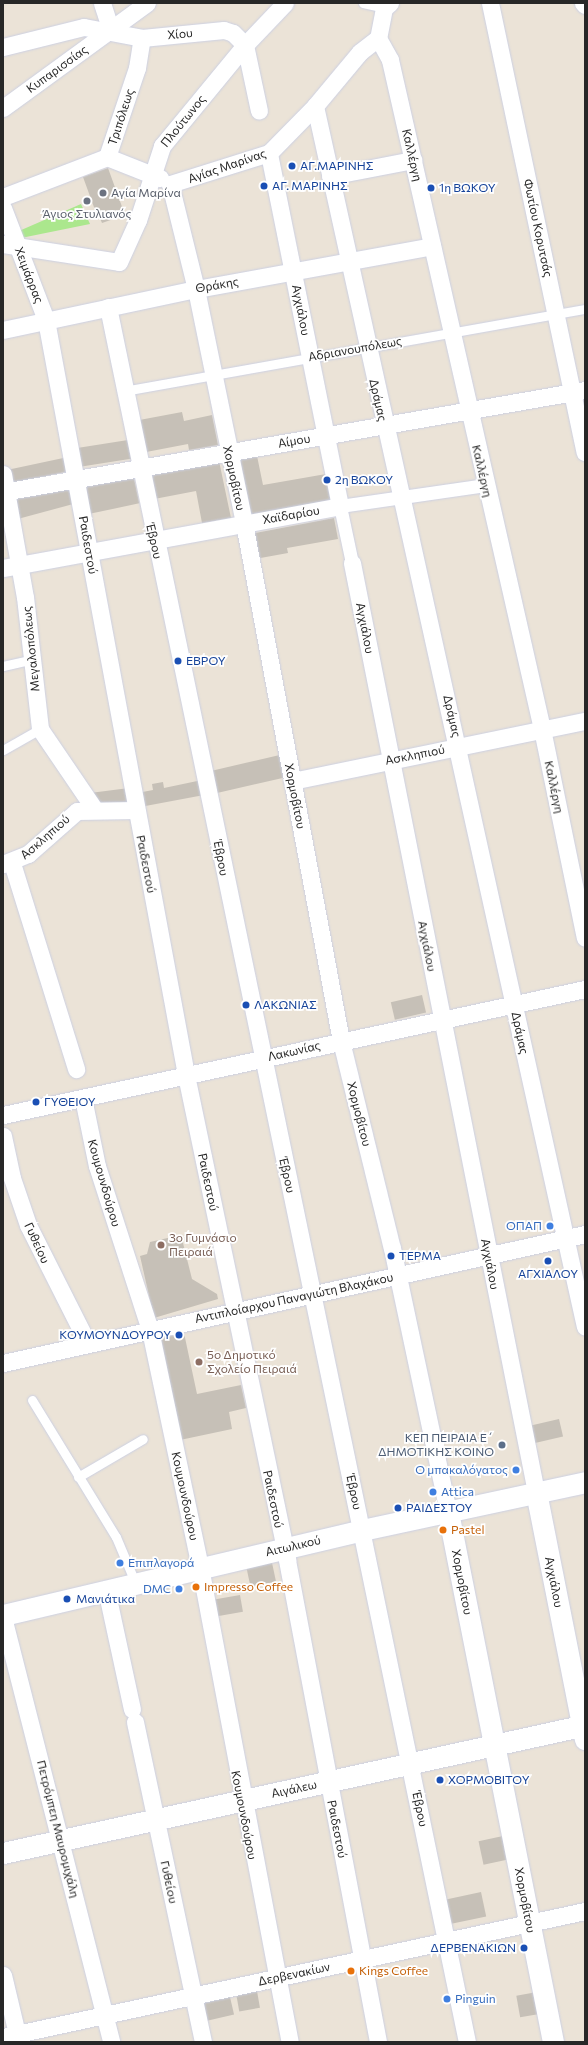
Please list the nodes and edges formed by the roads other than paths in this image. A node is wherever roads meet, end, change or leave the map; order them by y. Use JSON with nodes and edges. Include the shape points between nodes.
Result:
{"nodes":[{"id":1,"x":102,"y":3,"type":"edge"},
{"id":2,"x":147,"y":3,"type":"edge"},
{"id":3,"x":285,"y":3,"type":"edge"},
{"id":4,"x":363,"y":3,"type":"edge"},
{"id":5,"x":490,"y":3,"type":"edge"},
{"id":6,"x":387,"y":5,"type":"edge"},
{"id":7,"x":110,"y":30,"type":"junction"},
{"id":8,"x":142,"y":38,"type":"junction"},
{"id":9,"x":378,"y":38,"type":"junction"},
{"id":10,"x":245,"y":45,"type":"junction"},
{"id":11,"x":3,"y":46,"type":"edge"},
{"id":12,"x":315,"y":106,"type":"junction"},
{"id":13,"x":3,"y":108,"type":"edge"},
{"id":14,"x":260,"y":111,"type":"dead end"},
{"id":15,"x":269,"y":153,"type":"junction"},
{"id":16,"x":107,"y":157,"type":"junction"},
{"id":17,"x":413,"y":160,"type":"junction"},
{"id":18,"x":152,"y":171,"type":"junction"},
{"id":19,"x":330,"y":176,"type":"junction"},
{"id":20,"x":170,"y":184,"type":"junction"},
{"id":21,"x":3,"y":197,"type":"edge"},
{"id":22,"x":3,"y":208,"type":"edge"},
{"id":23,"x":10,"y":245,"type":"edge"},
{"id":24,"x":432,"y":246,"type":"junction"},
{"id":25,"x":348,"y":262,"type":"junction"},
{"id":26,"x":294,"y":271,"type":"junction"},
{"id":27,"x":196,"y":289,"type":"junction"},
{"id":28,"x":108,"y":308,"type":"junction"},
{"id":29,"x":585,"y":309,"type":"edge"},
{"id":30,"x":556,"y":314,"type":"junction"},
{"id":31,"x":46,"y":320,"type":"junction"},
{"id":32,"x":3,"y":330,"type":"edge"},
{"id":33,"x":451,"y":332,"type":"junction"},
{"id":34,"x":367,"y":348,"type":"junction"},
{"id":35,"x":310,"y":357,"type":"junction"},
{"id":36,"x":213,"y":374,"type":"junction"},
{"id":37,"x":124,"y":391,"type":"junction"},
{"id":38,"x":579,"y":391,"type":"edge"},
{"id":39,"x":468,"y":410,"type":"junction"},
{"id":40,"x":384,"y":425,"type":"junction"},
{"id":41,"x":325,"y":436,"type":"junction"},
{"id":42,"x":229,"y":452,"type":"junction"},
{"id":43,"x":585,"y":452,"type":"edge"},
{"id":44,"x":139,"y":468,"type":"junction"},
{"id":45,"x":3,"y":474,"type":"edge"},
{"id":46,"x":76,"y":479,"type":"junction"},
{"id":47,"x":485,"y":486,"type":"junction"},
{"id":48,"x":5,"y":492,"type":"edge"},
{"id":49,"x":401,"y":497,"type":"junction"},
{"id":50,"x":340,"y":506,"type":"junction"},
{"id":51,"x":244,"y":523,"type":"junction"},
{"id":52,"x":154,"y":540,"type":"junction"},
{"id":53,"x":89,"y":552,"type":"junction"},
{"id":54,"x":352,"y":563,"type":"joint"},
{"id":55,"x":11,"y":566,"type":"edge"},
{"id":56,"x":33,"y":659,"type":"junction"},
{"id":57,"x":3,"y":666,"type":"edge"},
{"id":58,"x":585,"y":721,"type":"edge"},
{"id":59,"x":40,"y":729,"type":"junction"},
{"id":60,"x":542,"y":729,"type":"junction"},
{"id":61,"x":459,"y":746,"type":"junction"},
{"id":62,"x":3,"y":750,"type":"edge"},
{"id":63,"x":391,"y":760,"type":"junction"},
{"id":64,"x":292,"y":780,"type":"junction"},
{"id":65,"x":95,"y":810,"type":"junction"},
{"id":66,"x":136,"y":810,"type":"junction"},
{"id":67,"x":8,"y":863,"type":"edge"},
{"id":68,"x":585,"y":938,"type":"edge"},
{"id":69,"x":585,"y":990,"type":"edge"},
{"id":70,"x":514,"y":1004,"type":"junction"},
{"id":71,"x":441,"y":1020,"type":"junction"},
{"id":72,"x":341,"y":1041,"type":"junction"},
{"id":73,"x":261,"y":1059,"type":"junction"},
{"id":74,"x":76,"y":1069,"type":"dead end"},
{"id":75,"x":186,"y":1075,"type":"junction"},
{"id":76,"x":83,"y":1098,"type":"junction"},
{"id":77,"x":3,"y":1115,"type":"edge"},
{"id":78,"x":3,"y":1136,"type":"edge"},
{"id":79,"x":585,"y":1234,"type":"edge"},
{"id":80,"x":566,"y":1239,"type":"junction"},
{"id":81,"x":488,"y":1256,"type":"junction"},
{"id":82,"x":398,"y":1276,"type":"junction"},
{"id":83,"x":314,"y":1294,"type":"junction"},
{"id":84,"x":234,"y":1312,"type":"junction"},
{"id":85,"x":585,"y":1327,"type":"edge"},
{"id":86,"x":150,"y":1330,"type":"junction"},
{"id":87,"x":88,"y":1344,"type":"junction"},
{"id":88,"x":3,"y":1363,"type":"edge"},
{"id":89,"x":32,"y":1400,"type":"dead end"},
{"id":90,"x":143,"y":1439,"type":"dead end"},
{"id":91,"x":78,"y":1476,"type":"junction"},
{"id":92,"x":585,"y":1482,"type":"edge"},
{"id":93,"x":536,"y":1492,"type":"junction"},
{"id":94,"x":448,"y":1512,"type":"junction"},
{"id":95,"x":362,"y":1530,"type":"junction"},
{"id":96,"x":283,"y":1549,"type":"junction"},
{"id":97,"x":200,"y":1567,"type":"junction"},
{"id":98,"x":135,"y":1582,"type":"junction"},
{"id":99,"x":106,"y":1589,"type":"junction"},
{"id":100,"x":3,"y":1616,"type":"edge"},
{"id":101,"x":584,"y":1730,"type":"edge"},
{"id":102,"x":494,"y":1745,"type":"junction"},
{"id":103,"x":411,"y":1764,"type":"junction"},
{"id":104,"x":328,"y":1782,"type":"junction"},
{"id":105,"x":241,"y":1801,"type":"junction"},
{"id":106,"x":156,"y":1820,"type":"junction"},
{"id":107,"x":61,"y":1841,"type":"junction"},
{"id":108,"x":3,"y":1853,"type":"edge"},
{"id":109,"x":585,"y":1911,"type":"edge"},
{"id":110,"x":530,"y":1924,"type":"junction"},
{"id":111,"x":448,"y":1940,"type":"junction"},
{"id":112,"x":362,"y":1960,"type":"junction"},
{"id":113,"x":3,"y":1975,"type":"edge"},
{"id":114,"x":276,"y":1978,"type":"junction"},
{"id":115,"x":193,"y":1994,"type":"junction"},
{"id":116,"x":105,"y":2015,"type":"junction"},
{"id":117,"x":13,"y":2038,"type":"edge"},
{"id":118,"x":111,"y":2042,"type":"edge"},
{"id":119,"x":203,"y":2042,"type":"edge"},
{"id":120,"x":290,"y":2042,"type":"edge"},
{"id":121,"x":378,"y":2042,"type":"edge"},
{"id":122,"x":467,"y":2042,"type":"edge"},
{"id":123,"x":553,"y":2042,"type":"edge"}],
"edges":[{"from":1,"to":7,"type":"street"},
{"from":2,"to":7,"type":"street","name":"Κυπαρισσίας"},
{"from":3,"to":10,"type":"street","name":"Πλούτωνος"},
{"from":4,"to":6,"type":"lane"},
{"from":5,"to":30,"type":"street","name":"Φωτίου Κορυτσάς"},
{"from":6,"to":9,"type":"street"},
{"from":7,"to":8,"type":"street","name":"Χίου"},
{"from":7,"to":11,"type":"street","name":"Χίου","via":[[74,28]]},
{"from":7,"to":13,"type":"street","name":"Κυπαρισσίας"},
{"from":8,"to":10,"type":"street","name":"Χίου","via":[[224,30],[233,33]]},
{"from":8,"to":16,"type":"street","name":"Τριπόλεως","via":[[137,68]]},
{"from":9,"to":12,"type":"street","name":"Αγίας Μαρίνας","via":[[360,52]]},
{"from":9,"to":17,"type":"street","name":"Καλλέργη","via":[[390,60]]},
{"from":10,"to":14,"type":"street"},
{"from":10,"to":18,"type":"street","name":"Πλούτωνος","via":[[162,146]]},
{"from":12,"to":15,"type":"street","name":"Αγίας Μαρίνας"},
{"from":12,"to":19,"type":"street","name":"Δράμας"},
{"from":15,"to":20,"type":"street","name":"Αγίας Μαρίνας"},
{"from":15,"to":26,"type":"street","name":"Αγχιάλου"},
{"from":16,"to":18,"type":"street"},
{"from":16,"to":21,"type":"street","name":"Τριπόλεως"},
{"from":17,"to":19,"type":"street"},
{"from":17,"to":24,"type":"street","name":"Καλλέργη"},
{"from":18,"to":20,"type":"street"},
{"from":18,"to":23,"type":"street","name":"Πλούτωνος","via":[[138,220],[119,262]]},
{"from":19,"to":25,"type":"street","name":"Δράμας"},
{"from":20,"to":27,"type":"street","name":"Χορμοβίτου"},
{"from":22,"to":23,"type":"street","name":"Χειμάρρας"},
{"from":23,"to":31,"type":"street","name":"Χειμάρρας"},
{"from":24,"to":25,"type":"street","name":"Θράκης"},
{"from":24,"to":33,"type":"street","name":"Καλλέργη"},
{"from":25,"to":26,"type":"street","name":"Θράκης"},
{"from":25,"to":34,"type":"street","name":"Δράμας"},
{"from":26,"to":27,"type":"street","name":"Θράκης"},
{"from":26,"to":35,"type":"street","name":"Αγχιάλου"},
{"from":27,"to":28,"type":"street","name":"Θράκης"},
{"from":27,"to":36,"type":"street","name":"Χορμοβίτου"},
{"from":28,"to":31,"type":"street","name":"Θράκης"},
{"from":28,"to":37,"type":"street","name":"Έβρου"},
{"from":29,"to":30,"type":"lane","name":"Αδριανουπόλεως"},
{"from":30,"to":33,"type":"lane","name":"Αδριανουπόλεως"},
{"from":30,"to":38,"type":"street","name":"Φωτίου Κορυτσάς"},
{"from":31,"to":32,"type":"street","name":"Θράκης"},
{"from":31,"to":46,"type":"street","name":"Ραιδεστού"},
{"from":33,"to":34,"type":"lane","name":"Αδριανουπόλεως"},
{"from":33,"to":39,"type":"street","name":"Καλλέργη"},
{"from":34,"to":35,"type":"lane","name":"Αδριανουπόλεως"},
{"from":34,"to":40,"type":"street","name":"Δράμας"},
{"from":35,"to":36,"type":"lane","name":"Αδριανουπόλεως"},
{"from":35,"to":41,"type":"street","name":"Αγχιάλου"},
{"from":36,"to":37,"type":"lane","name":"Αδριανουπόλεως"},
{"from":36,"to":42,"type":"street","name":"Χορμοβίτου"},
{"from":37,"to":44,"type":"street","name":"Έβρου"},
{"from":38,"to":39,"type":"street","name":"Αίμου"},
{"from":38,"to":43,"type":"street","name":"Φωτίου Κορυτσάς"},
{"from":39,"to":40,"type":"street","name":"Αίμου"},
{"from":39,"to":47,"type":"street","name":"Καλλέργη"},
{"from":40,"to":41,"type":"street","name":"Αίμου"},
{"from":40,"to":49,"type":"street","name":"Δράμας"},
{"from":41,"to":42,"type":"street","name":"Αίμου"},
{"from":41,"to":50,"type":"street","name":"Αγχιάλου"},
{"from":42,"to":44,"type":"street","name":"Αίμου"},
{"from":42,"to":51,"type":"street","name":"Χορμοβίτου"},
{"from":44,"to":46,"type":"street","name":"Αίμου"},
{"from":44,"to":52,"type":"street","name":"Έβρου"},
{"from":45,"to":48,"type":"street","name":"Μεγαλοπόλεως"},
{"from":46,"to":48,"type":"street","name":"Αίμου"},
{"from":46,"to":53,"type":"street","name":"Ραιδεστού"},
{"from":47,"to":49,"type":"street","name":"Χαϊδαρίου"},
{"from":47,"to":60,"type":"street","name":"Καλλέργη"},
{"from":48,"to":55,"type":"street","name":"Μεγαλοπόλεως"},
{"from":49,"to":50,"type":"street","name":"Χαϊδαρίου"},
{"from":49,"to":61,"type":"street","name":"Δράμας"},
{"from":50,"to":51,"type":"street","name":"Χαϊδαρίου"},
{"from":50,"to":54,"type":"street","name":"Αγχιάλου"},
{"from":51,"to":52,"type":"street","name":"Χαϊδαρίου"},
{"from":51,"to":64,"type":"street","name":"Χορμοβίτου"},
{"from":52,"to":53,"type":"street","name":"Χαϊδαρίου"},
{"from":52,"to":73,"type":"street","name":"Έβρου","via":[[184,664]]},
{"from":53,"to":55,"type":"street","name":"Χαϊδαρίου"},
{"from":53,"to":66,"type":"street","name":"Ραιδεστού"},
{"from":54,"to":63,"type":"street","name":"Αγχιάλου"},
{"from":55,"to":56,"type":"street","name":"Μεγαλοπόλεως"},
{"from":56,"to":57,"type":"lane"},
{"from":56,"to":59,"type":"street","name":"Μεγαλοπόλεως"},
{"from":58,"to":60,"type":"street","name":"Ασκληπιού"},
{"from":59,"to":62,"type":"lane"},
{"from":59,"to":65,"type":"street","name":"Μεγαλοπόλεως"},
{"from":60,"to":61,"type":"street","name":"Ασκληπιού"},
{"from":60,"to":68,"type":"street","name":"Καλλέργη"},
{"from":61,"to":63,"type":"street","name":"Ασκληπιού"},
{"from":61,"to":70,"type":"street","name":"Δράμας"},
{"from":63,"to":64,"type":"street","name":"Ασκληπιού"},
{"from":63,"to":71,"type":"street","name":"Αγχιάλου"},
{"from":64,"to":72,"type":"street","name":"Χορμοβίτου"},
{"from":65,"to":66,"type":"street","name":"Ασκληπιού"},
{"from":65,"to":67,"type":"street","name":"Ασκληπιού","via":[[77,811],[68,816],[28,854]]},
{"from":66,"to":75,"type":"street","name":"Ραιδεστού"},
{"from":67,"to":74,"type":"street"},
{"from":69,"to":70,"type":"street","name":"Λακωνίας"},
{"from":70,"to":71,"type":"street","name":"Λακωνίας"},
{"from":70,"to":80,"type":"street","name":"Δράμας"},
{"from":71,"to":72,"type":"street","name":"Λακωνίας"},
{"from":71,"to":81,"type":"street","name":"Αγχιάλου"},
{"from":72,"to":73,"type":"street","name":"Λακωνίας"},
{"from":72,"to":82,"type":"street","name":"Χορμοβίτου"},
{"from":73,"to":75,"type":"street","name":"Λακωνίας"},
{"from":73,"to":83,"type":"street","name":"Έβρου"},
{"from":75,"to":76,"type":"street","name":"Λακωνίας"},
{"from":75,"to":84,"type":"street","name":"Ραιδεστού"},
{"from":76,"to":77,"type":"street","name":"Λακωνίας"},
{"from":76,"to":86,"type":"street","name":"Κουμουνδούρου","via":[[97,1166]]},
{"from":78,"to":87,"type":"street","name":"Γυθείου","via":[[28,1225]]},
{"from":79,"to":80,"type":"street","name":"Αντιπλοίαρχου Παναγιώτη Βλαχάκου"},
{"from":80,"to":81,"type":"street","name":"Αντιπλοίαρχου Παναγιώτη Βλαχάκου"},
{"from":80,"to":85,"type":"street","name":"Δράμας"},
{"from":81,"to":82,"type":"street","name":"Αντιπλοίαρχου Παναγιώτη Βλαχάκου"},
{"from":81,"to":93,"type":"street","name":"Αγχιάλου"},
{"from":82,"to":83,"type":"street","name":"Αντιπλοίαρχου Παναγιώτη Βλαχάκου"},
{"from":82,"to":94,"type":"street","name":"Χορμοβίτου"},
{"from":83,"to":84,"type":"street","name":"Αντιπλοίαρχου Παναγιώτη Βλαχάκου"},
{"from":83,"to":95,"type":"street","name":"Έβρου"},
{"from":84,"to":86,"type":"street","name":"Αντιπλοίαρχου Παναγιώτη Βλαχάκου"},
{"from":84,"to":96,"type":"street","name":"Ραιδεστού"},
{"from":86,"to":87,"type":"street","name":"Αντιπλοίαρχου Παναγιώτη Βλαχάκου"},
{"from":86,"to":97,"type":"street","name":"Κουμουνδούρου"},
{"from":87,"to":88,"type":"street","name":"Αντιπλοίαρχου Παναγιώτη Βλαχάκου"},
{"from":89,"to":91,"type":"lane"},
{"from":90,"to":91,"type":"lane"},
{"from":91,"to":98,"type":"lane","via":[[125,1553]]},
{"from":92,"to":93,"type":"street","name":"Αιτωλικού"},
{"from":93,"to":94,"type":"street","name":"Αιτωλικού"},
{"from":93,"to":101,"type":"street","name":"Αγχιάλου"},
{"from":94,"to":95,"type":"street","name":"Αιτωλικού"},
{"from":94,"to":102,"type":"street","name":"Χορμοβίτου"},
{"from":95,"to":96,"type":"street","name":"Αιτωλικού"},
{"from":95,"to":103,"type":"street","name":"Έβρου"},
{"from":96,"to":97,"type":"street","name":"Αιτωλικού"},
{"from":96,"to":104,"type":"street","name":"Ραιδεστού"},
{"from":97,"to":98,"type":"street","name":"Αιτωλικού"},
{"from":97,"to":105,"type":"street","name":"Κουμουνδούρου"},
{"from":98,"to":99,"type":"street","name":"Αιτωλικού"},
{"from":99,"to":100,"type":"street","name":"Αιτωλικού"},
{"from":99,"to":106,"type":"street","name":"Γυθείου"},
{"from":100,"to":107,"type":"street","name":"Πετρόμπεη Μαυρομιχάλη"},
{"from":101,"to":102,"type":"street","name":"Αιγάλεω"},
{"from":102,"to":103,"type":"street","name":"Αιγάλεω"},
{"from":102,"to":110,"type":"street","name":"Χορμοβίτου"},
{"from":103,"to":104,"type":"street","name":"Αιγάλεω"},
{"from":103,"to":111,"type":"street","name":"Έβρου"},
{"from":104,"to":105,"type":"street","name":"Αιγάλεω"},
{"from":104,"to":112,"type":"street","name":"Ραιδεστού"},
{"from":105,"to":106,"type":"street","name":"Αιγάλεω"},
{"from":105,"to":114,"type":"street","name":"Κουμουνδούρου"},
{"from":106,"to":107,"type":"street","name":"Αιγάλεω"},
{"from":106,"to":115,"type":"street","name":"Γυθείου"},
{"from":107,"to":108,"type":"street","name":"Αιγάλεω"},
{"from":107,"to":116,"type":"street","name":"Πετρόμπεη Μαυρομιχάλη"},
{"from":109,"to":110,"type":"street","name":"Δερβενακίων"},
{"from":110,"to":111,"type":"street","name":"Δερβενακίων"},
{"from":110,"to":123,"type":"street","name":"Χορμοβίτου"},
{"from":111,"to":112,"type":"street","name":"Δερβενακίων"},
{"from":111,"to":122,"type":"street","name":"Έβρου"},
{"from":112,"to":114,"type":"street","name":"Δερβενακίων"},
{"from":112,"to":121,"type":"street","name":"Ραιδεστού"},
{"from":113,"to":117,"type":"street"},
{"from":114,"to":115,"type":"street","name":"Δερβενακίων"},
{"from":114,"to":120,"type":"street","name":"Κουμουνδούρου"},
{"from":115,"to":116,"type":"street","name":"Δερβενακίων"},
{"from":115,"to":119,"type":"street","name":"Γυθείου"},
{"from":116,"to":117,"type":"street","name":"Δερβενακίων"},
{"from":116,"to":118,"type":"street","name":"Πετρόμπεη Μαυρομιχάλη"}]}
